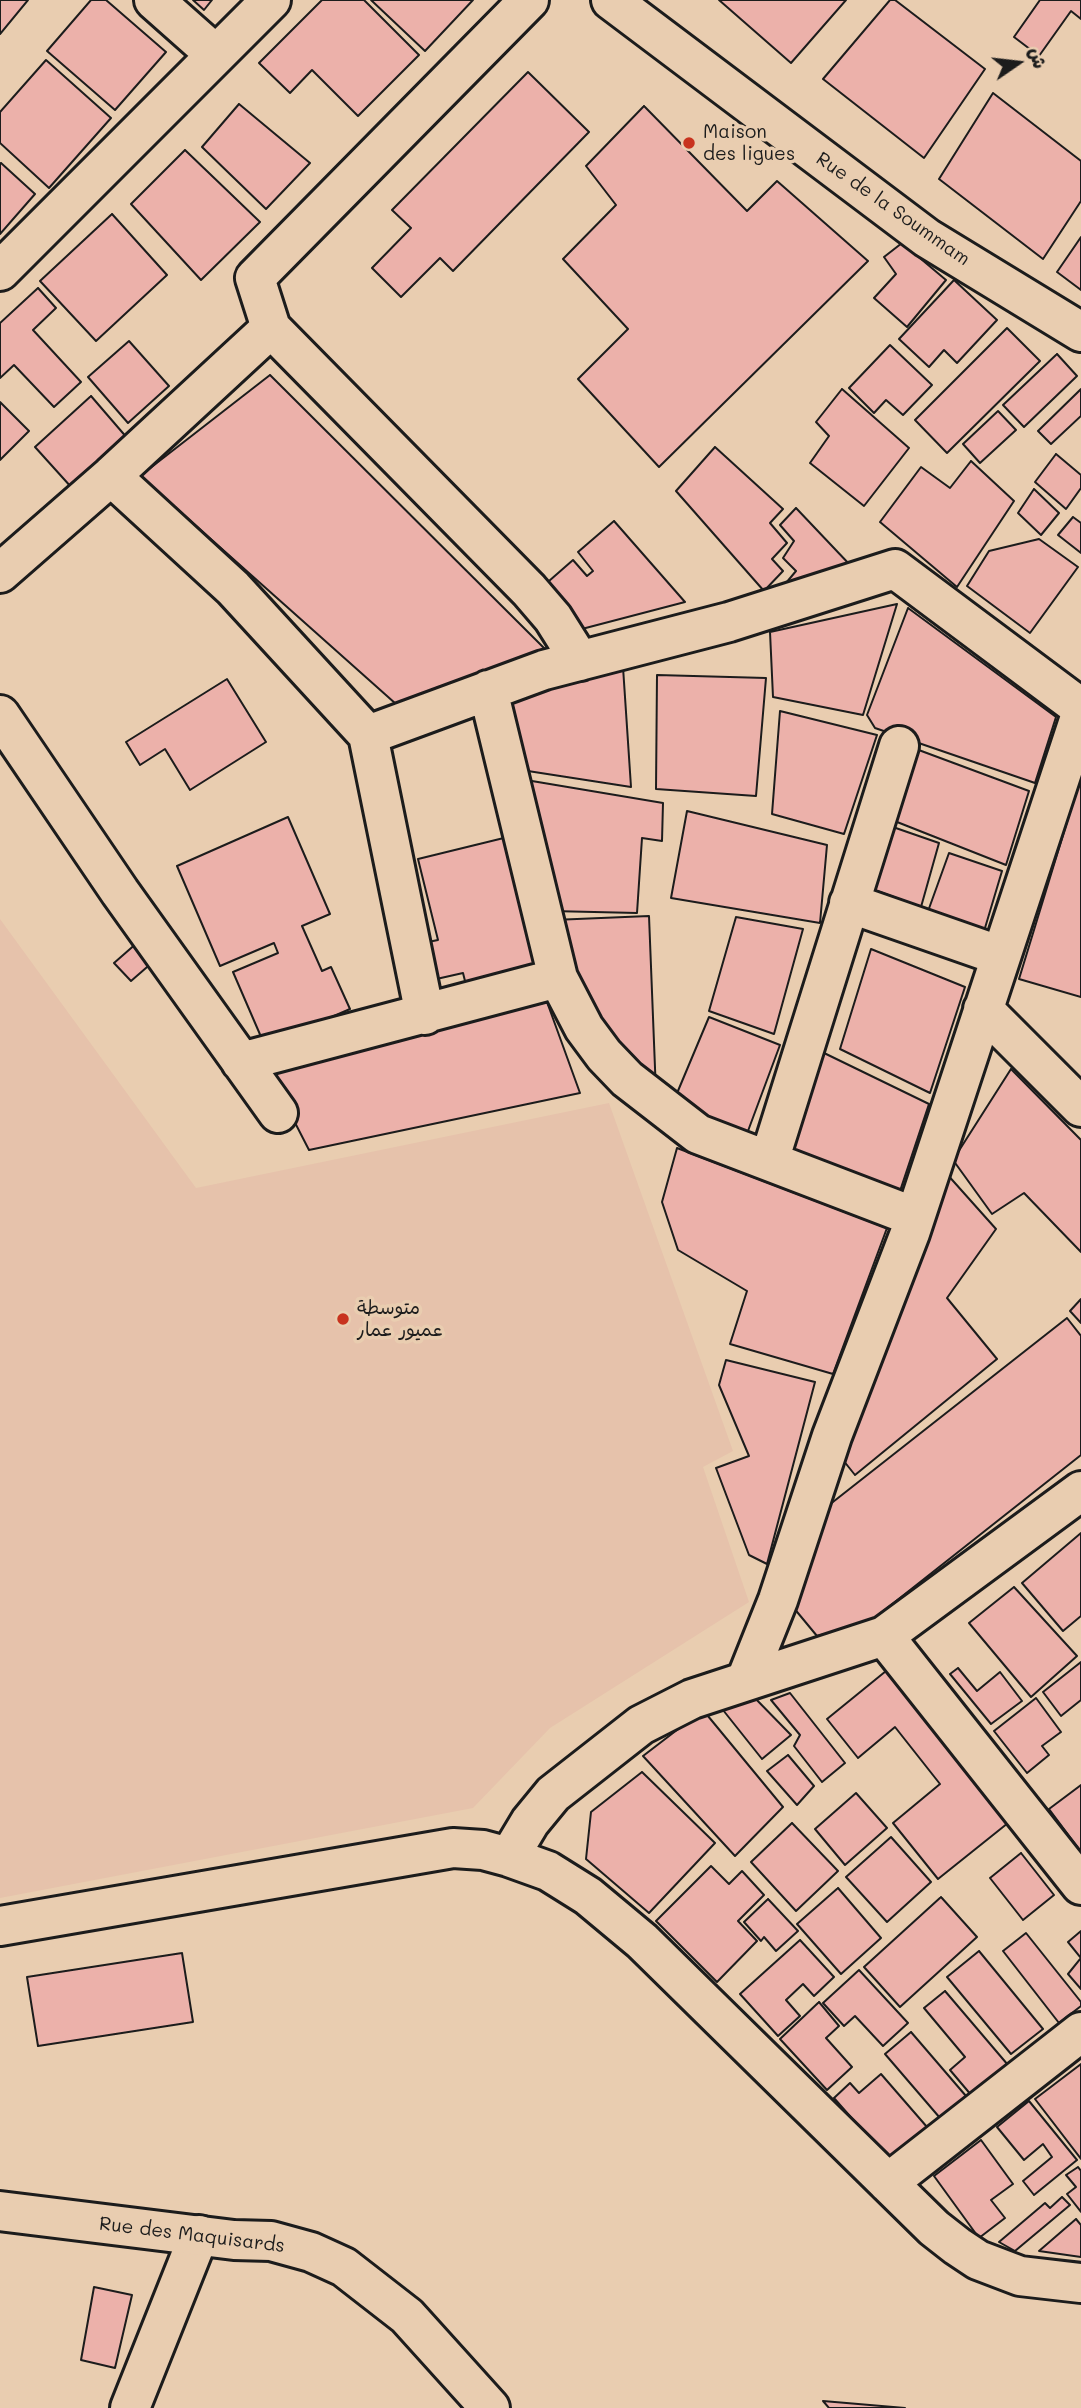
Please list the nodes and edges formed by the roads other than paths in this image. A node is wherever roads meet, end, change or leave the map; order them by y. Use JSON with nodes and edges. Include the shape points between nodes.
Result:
{"nodes":[{"id":1,"x":154,"y":0,"type":"edge"},
{"id":2,"x":271,"y":0,"type":"edge"},
{"id":3,"x":529,"y":0,"type":"edge"},
{"id":4,"x":611,"y":0,"type":"edge"},
{"id":5,"x":216,"y":55,"type":"junction"},
{"id":6,"x":0,"y":271,"type":"edge"},
{"id":7,"x":271,"y":328,"type":"junction"},
{"id":8,"x":1081,"y":332,"type":"edge"},
{"id":9,"x":111,"y":476,"type":"junction"},
{"id":10,"x":0,"y":573,"type":"edge"},
{"id":11,"x":580,"y":661,"type":"junction"},
{"id":12,"x":488,"y":690,"type":"junction"},
{"id":13,"x":1081,"y":708,"type":"edge"},
{"id":14,"x":1081,"y":714,"type":"edge"},
{"id":15,"x":0,"y":715,"type":"edge"},
{"id":16,"x":368,"y":735,"type":"junction"},
{"id":17,"x":900,"y":746,"type":"dead end"},
{"id":18,"x":849,"y":903,"type":"junction"},
{"id":19,"x":1001,"y":956,"type":"junction"},
{"id":20,"x":558,"y":978,"type":"junction"},
{"id":21,"x":983,"y":1009,"type":"junction"},
{"id":22,"x":425,"y":1015,"type":"junction"},
{"id":23,"x":241,"y":1062,"type":"junction"},
{"id":24,"x":1081,"y":1107,"type":"edge"},
{"id":25,"x":278,"y":1113,"type":"dead end"},
{"id":26,"x":769,"y":1161,"type":"junction"},
{"id":27,"x":915,"y":1217,"type":"junction"},
{"id":28,"x":1081,"y":1491,"type":"edge"},
{"id":29,"x":884,"y":1636,"type":"junction"},
{"id":30,"x":746,"y":1680,"type":"junction"},
{"id":31,"x":509,"y":1857,"type":"junction"},
{"id":32,"x":1081,"y":1885,"type":"edge"},
{"id":33,"x":0,"y":1926,"type":"edge"},
{"id":34,"x":1081,"y":2032,"type":"edge"},
{"id":35,"x":888,"y":2183,"type":"junction"},
{"id":36,"x":0,"y":2211,"type":"edge"},
{"id":37,"x":199,"y":2235,"type":"junction"},
{"id":38,"x":1081,"y":2283,"type":"edge"},
{"id":39,"x":130,"y":2408,"type":"edge"},
{"id":40,"x":490,"y":2408,"type":"edge"}],
"edges":[{"from":1,"to":5,"type":"street"},
{"from":2,"to":5,"type":"street"},
{"from":3,"to":7,"type":"street","via":[[255,278]]},
{"from":4,"to":8,"type":"street","name":"Rue de la Soummam","via":[[927,238]]},
{"from":5,"to":6,"type":"street"},
{"from":7,"to":9,"type":"street"},
{"from":7,"to":11,"type":"street","via":[[529,590]]},
{"from":9,"to":10,"type":"street"},
{"from":9,"to":16,"type":"street","via":[[233,588]]},
{"from":11,"to":12,"type":"street"},
{"from":11,"to":13,"type":"street","via":[[729,622],[895,569]]},
{"from":12,"to":16,"type":"street"},
{"from":12,"to":20,"type":"street"},
{"from":14,"to":19,"type":"street"},
{"from":15,"to":23,"type":"street"},
{"from":16,"to":22,"type":"street"},
{"from":17,"to":18,"type":"street"},
{"from":18,"to":19,"type":"street"},
{"from":18,"to":26,"type":"street"},
{"from":19,"to":21,"type":"street"},
{"from":20,"to":22,"type":"street"},
{"from":20,"to":26,"type":"street","via":[[584,1028],[627,1079],[698,1134]]},
{"from":21,"to":24,"type":"street"},
{"from":21,"to":27,"type":"street"},
{"from":22,"to":23,"type":"street"},
{"from":23,"to":25,"type":"street"},
{"from":26,"to":27,"type":"street"},
{"from":27,"to":30,"type":"street"},
{"from":28,"to":29,"type":"street"},
{"from":29,"to":30,"type":"street"},
{"from":29,"to":32,"type":"street"},
{"from":30,"to":31,"type":"street","via":[[666,1710],[631,1733],[553,1794]]},
{"from":31,"to":33,"type":"street","via":[[453,1849]]},
{"from":31,"to":35,"type":"street","via":[[548,1871],[588,1896],[642,1941]]},
{"from":34,"to":35,"type":"street"},
{"from":35,"to":38,"type":"street","via":[[934,2228],[978,2260],[1020,2276]]},
{"from":36,"to":37,"type":"street","name":"Rue des Maquisards"},
{"from":37,"to":39,"type":"street"},
{"from":37,"to":40,"type":"street","name":"Rue des Maquisards","via":[[271,2241],[344,2267],[407,2315]]}]}
